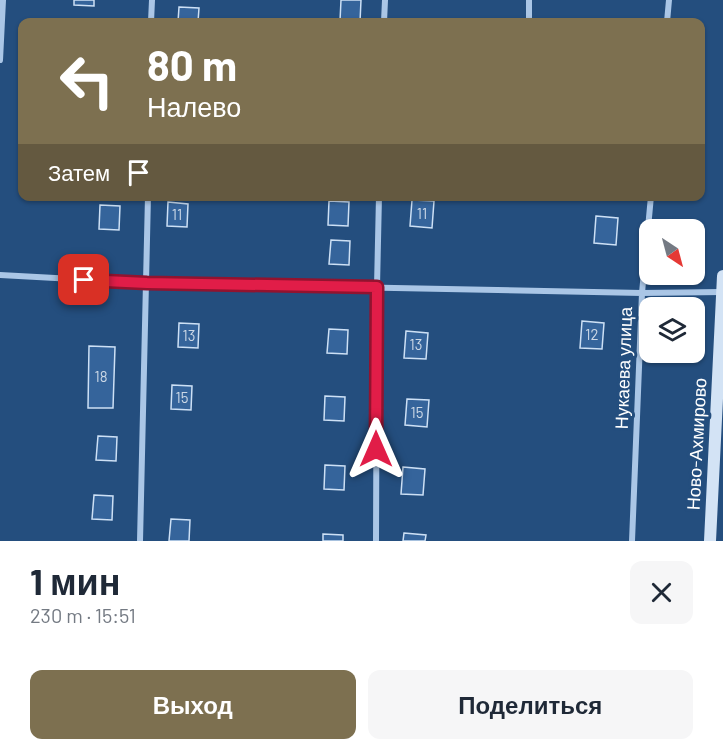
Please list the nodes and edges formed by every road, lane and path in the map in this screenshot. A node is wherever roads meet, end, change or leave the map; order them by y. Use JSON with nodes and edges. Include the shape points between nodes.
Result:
{"nodes":[{"id":1,"x":3,"y":0,"type":"edge"},
{"id":2,"x":152,"y":0,"type":"edge"},
{"id":3,"x":385,"y":0,"type":"edge"},
{"id":4,"x":529,"y":0,"type":"edge"},
{"id":5,"x":669,"y":0,"type":"edge"},
{"id":6,"x":151,"y":18,"type":"edge"},
{"id":7,"x":384,"y":18,"type":"edge"},
{"id":8,"x":529,"y":18,"type":"edge"},
{"id":9,"x":667,"y":18,"type":"edge"},
{"id":10,"x":0,"y":60,"type":"edge"},
{"id":11,"x":148,"y":201,"type":"edge"},
{"id":12,"x":379,"y":201,"type":"edge"},
{"id":13,"x":651,"y":201,"type":"edge"},
{"id":14,"x":0,"y":275,"type":"edge"},
{"id":15,"x":723,"y":276,"type":"edge"},
{"id":16,"x":147,"y":283,"type":"junction"},
{"id":17,"x":377,"y":287,"type":"junction"},
{"id":18,"x":723,"y":292,"type":"edge"},
{"id":19,"x":642,"y":294,"type":"junction"},
{"id":20,"x":140,"y":541,"type":"edge"},
{"id":21,"x":376,"y":541,"type":"edge"},
{"id":22,"x":632,"y":541,"type":"edge"},
{"id":23,"x":710,"y":541,"type":"edge"}],
"edges":[{"from":1,"to":10,"type":"street"},
{"from":2,"to":6,"type":"street"},
{"from":3,"to":7,"type":"street"},
{"from":4,"to":8,"type":"street"},
{"from":5,"to":9,"type":"street"},
{"from":11,"to":16,"type":"street"},
{"from":12,"to":17,"type":"street"},
{"from":13,"to":19,"type":"street","name":"Нукаева улица"},
{"from":14,"to":16,"type":"street"},
{"from":15,"to":18,"type":"street","name":"Ново-Ахмирово"},
{"from":16,"to":17,"type":"street"},
{"from":16,"to":20,"type":"street"},
{"from":17,"to":19,"type":"street"},
{"from":17,"to":21,"type":"street"},
{"from":18,"to":19,"type":"street"},
{"from":18,"to":23,"type":"street","name":"Ново-Ахмирово"},
{"from":19,"to":22,"type":"street","name":"Нукаева улица"}]}
